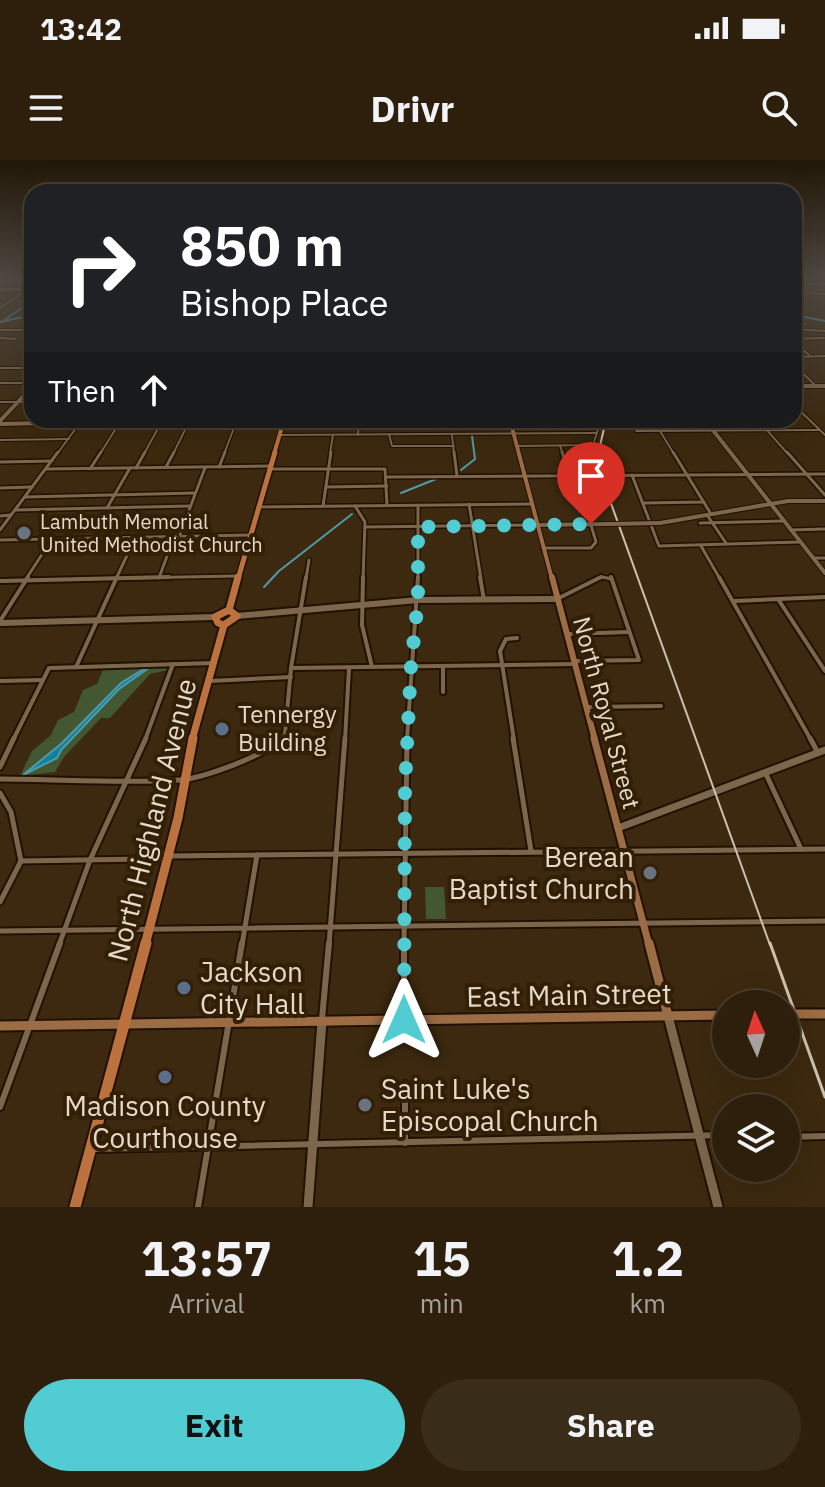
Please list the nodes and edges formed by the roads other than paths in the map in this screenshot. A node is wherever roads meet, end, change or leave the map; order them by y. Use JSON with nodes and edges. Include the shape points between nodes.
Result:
{"nodes":[{"id":1,"x":24,"y":330,"type":"edge"},
{"id":2,"x":802,"y":330,"type":"edge"},
{"id":3,"x":825,"y":331,"type":"edge"},
{"id":4,"x":0,"y":334,"type":"edge"},
{"id":5,"x":824,"y":338,"type":"edge"},
{"id":6,"x":16,"y":339,"type":"dead end"},
{"id":7,"x":802,"y":340,"type":"edge"},
{"id":8,"x":802,"y":349,"type":"edge"},
{"id":9,"x":811,"y":356,"type":"junction"},
{"id":10,"x":825,"y":356,"type":"edge"},
{"id":11,"x":802,"y":357,"type":"edge"},
{"id":12,"x":0,"y":368,"type":"edge"},
{"id":13,"x":24,"y":368,"type":"edge"},
{"id":14,"x":802,"y":373,"type":"edge"},
{"id":15,"x":0,"y":383,"type":"edge"},
{"id":16,"x":24,"y":384,"type":"edge"},
{"id":17,"x":802,"y":386,"type":"edge"},
{"id":18,"x":816,"y":386,"type":"junction"},
{"id":19,"x":825,"y":386,"type":"edge"},
{"id":20,"x":24,"y":395,"type":"edge"},
{"id":21,"x":0,"y":402,"type":"edge"},
{"id":22,"x":18,"y":402,"type":"junction"},
{"id":23,"x":24,"y":402,"type":"edge"},
{"id":24,"x":802,"y":412,"type":"edge"},
{"id":25,"x":802,"y":416,"type":"edge"},
{"id":26,"x":806,"y":416,"type":"junction"},
{"id":27,"x":0,"y":422,"type":"edge"},
{"id":28,"x":24,"y":422,"type":"edge"},
{"id":29,"x":77,"y":428,"type":"edge"},
{"id":30,"x":116,"y":428,"type":"edge"},
{"id":31,"x":159,"y":428,"type":"edge"},
{"id":32,"x":186,"y":428,"type":"edge"},
{"id":33,"x":234,"y":428,"type":"edge"},
{"id":34,"x":281,"y":428,"type":"edge"},
{"id":35,"x":358,"y":428,"type":"edge"},
{"id":36,"x":512,"y":428,"type":"edge"},
{"id":37,"x":598,"y":428,"type":"edge"},
{"id":38,"x":666,"y":428,"type":"edge"},
{"id":39,"x":711,"y":428,"type":"edge"},
{"id":40,"x":767,"y":430,"type":"junction"},
{"id":41,"x":820,"y":430,"type":"junction"},
{"id":42,"x":636,"y":431,"type":"dead end"},
{"id":43,"x":659,"y":431,"type":"junction"},
{"id":44,"x":668,"y":431,"type":"junction"},
{"id":45,"x":713,"y":431,"type":"junction"},
{"id":46,"x":596,"y":433,"type":"junction"},
{"id":47,"x":389,"y":434,"type":"junction"},
{"id":48,"x":452,"y":434,"type":"junction"},
{"id":49,"x":514,"y":434,"type":"junction"},
{"id":50,"x":279,"y":435,"type":"junction"},
{"id":51,"x":333,"y":435,"type":"junction"},
{"id":52,"x":358,"y":435,"type":"junction"},
{"id":53,"x":825,"y":435,"type":"edge"},
{"id":54,"x":69,"y":439,"type":"junction"},
{"id":55,"x":0,"y":440,"type":"edge"},
{"id":56,"x":593,"y":445,"type":"junction"},
{"id":57,"x":454,"y":446,"type":"junction"},
{"id":58,"x":517,"y":446,"type":"junction"},
{"id":59,"x":560,"y":446,"type":"junction"},
{"id":60,"x":52,"y":461,"type":"junction"},
{"id":61,"x":0,"y":462,"type":"edge"},
{"id":62,"x":166,"y":467,"type":"junction"},
{"id":63,"x":205,"y":467,"type":"junction"},
{"id":64,"x":219,"y":467,"type":"junction"},
{"id":65,"x":130,"y":468,"type":"junction"},
{"id":66,"x":136,"y":468,"type":"junction"},
{"id":67,"x":270,"y":468,"type":"junction"},
{"id":68,"x":329,"y":468,"type":"junction"},
{"id":69,"x":46,"y":469,"type":"junction"},
{"id":70,"x":90,"y":469,"type":"junction"},
{"id":71,"x":807,"y":474,"type":"junction"},
{"id":72,"x":825,"y":474,"type":"edge"},
{"id":73,"x":597,"y":475,"type":"junction"},
{"id":74,"x":632,"y":475,"type":"junction"},
{"id":75,"x":687,"y":475,"type":"junction"},
{"id":76,"x":747,"y":475,"type":"junction"},
{"id":77,"x":457,"y":476,"type":"junction"},
{"id":78,"x":524,"y":476,"type":"junction"},
{"id":79,"x":570,"y":476,"type":"junction"},
{"id":80,"x":387,"y":477,"type":"junction"},
{"id":81,"x":387,"y":486,"type":"junction"},
{"id":82,"x":32,"y":487,"type":"junction"},
{"id":83,"x":326,"y":487,"type":"junction"},
{"id":84,"x":0,"y":488,"type":"edge"},
{"id":85,"x":195,"y":493,"type":"junction"},
{"id":86,"x":114,"y":495,"type":"junction"},
{"id":87,"x":25,"y":497,"type":"junction"},
{"id":88,"x":825,"y":498,"type":"edge"},
{"id":89,"x":704,"y":502,"type":"junction"},
{"id":90,"x":644,"y":503,"type":"junction"},
{"id":91,"x":469,"y":504,"type":"junction"},
{"id":92,"x":531,"y":504,"type":"junction"},
{"id":93,"x":418,"y":505,"type":"junction"},
{"id":94,"x":770,"y":505,"type":"junction"},
{"id":95,"x":190,"y":506,"type":"junction"},
{"id":96,"x":323,"y":506,"type":"junction"},
{"id":97,"x":355,"y":506,"type":"junction"},
{"id":98,"x":387,"y":506,"type":"junction"},
{"id":99,"x":258,"y":507,"type":"junction"},
{"id":100,"x":107,"y":508,"type":"junction"},
{"id":101,"x":15,"y":510,"type":"junction"},
{"id":102,"x":11,"y":515,"type":"junction"},
{"id":103,"x":709,"y":515,"type":"junction"},
{"id":104,"x":0,"y":516,"type":"edge"},
{"id":105,"x":783,"y":521,"type":"junction"},
{"id":106,"x":712,"y":522,"type":"junction"},
{"id":107,"x":700,"y":523,"type":"dead end"},
{"id":108,"x":591,"y":524,"type":"junction"},
{"id":109,"x":537,"y":525,"type":"junction"},
{"id":110,"x":472,"y":526,"type":"junction"},
{"id":111,"x":365,"y":527,"type":"junction"},
{"id":112,"x":418,"y":527,"type":"junction"},
{"id":113,"x":825,"y":529,"type":"edge"},
{"id":114,"x":0,"y":530,"type":"edge"},
{"id":115,"x":790,"y":530,"type":"junction"},
{"id":116,"x":250,"y":535,"type":"junction"},
{"id":117,"x":176,"y":537,"type":"junction"},
{"id":118,"x":135,"y":538,"type":"junction"},
{"id":119,"x":52,"y":539,"type":"junction"},
{"id":120,"x":0,"y":540,"type":"edge"},
{"id":121,"x":800,"y":542,"type":"junction"},
{"id":122,"x":726,"y":543,"type":"junction"},
{"id":123,"x":701,"y":546,"type":"junction"},
{"id":124,"x":543,"y":548,"type":"junction"},
{"id":125,"x":813,"y":558,"type":"junction"},
{"id":126,"x":825,"y":558,"type":"edge"},
{"id":127,"x":309,"y":560,"type":"dead end"},
{"id":128,"x":825,"y":573,"type":"edge"},
{"id":129,"x":238,"y":576,"type":"junction"},
{"id":130,"x":159,"y":578,"type":"junction"},
{"id":131,"x":116,"y":579,"type":"junction"},
{"id":132,"x":0,"y":581,"type":"edge"},
{"id":133,"x":26,"y":581,"type":"junction"},
{"id":134,"x":825,"y":597,"type":"edge"},
{"id":135,"x":557,"y":599,"type":"junction"},
{"id":136,"x":778,"y":599,"type":"junction"},
{"id":137,"x":418,"y":600,"type":"junction"},
{"id":138,"x":484,"y":600,"type":"junction"},
{"id":139,"x":735,"y":601,"type":"junction"},
{"id":140,"x":362,"y":605,"type":"junction"},
{"id":141,"x":229,"y":610,"type":"junction"},
{"id":142,"x":301,"y":610,"type":"junction"},
{"id":143,"x":237,"y":616,"type":"junction"},
{"id":144,"x":215,"y":617,"type":"junction"},
{"id":145,"x":97,"y":621,"type":"junction"},
{"id":146,"x":0,"y":622,"type":"edge"},
{"id":147,"x":224,"y":625,"type":"junction"},
{"id":148,"x":629,"y":632,"type":"junction"},
{"id":149,"x":567,"y":634,"type":"junction"},
{"id":150,"x":517,"y":638,"type":"dead end"},
{"id":151,"x":575,"y":662,"type":"junction"},
{"id":152,"x":213,"y":663,"type":"junction"},
{"id":153,"x":173,"y":664,"type":"junction"},
{"id":154,"x":443,"y":665,"type":"junction"},
{"id":155,"x":502,"y":665,"type":"junction"},
{"id":156,"x":411,"y":666,"type":"junction"},
{"id":157,"x":76,"y":667,"type":"junction"},
{"id":158,"x":372,"y":667,"type":"junction"},
{"id":159,"x":291,"y":668,"type":"junction"},
{"id":160,"x":349,"y":668,"type":"junction"},
{"id":161,"x":825,"y":671,"type":"edge"},
{"id":162,"x":291,"y":677,"type":"junction"},
{"id":163,"x":43,"y":680,"type":"junction"},
{"id":164,"x":0,"y":681,"type":"edge"},
{"id":165,"x":208,"y":681,"type":"junction"},
{"id":166,"x":443,"y":692,"type":"dead end"},
{"id":167,"x":661,"y":706,"type":"dead end"},
{"id":168,"x":588,"y":707,"type":"junction"},
{"id":169,"x":822,"y":752,"type":"edge"},
{"id":170,"x":3,"y":754,"type":"edge"},
{"id":171,"x":0,"y":767,"type":"edge"},
{"id":172,"x":765,"y":772,"type":"junction"},
{"id":173,"x":0,"y":779,"type":"edge"},
{"id":174,"x":183,"y":780,"type":"junction"},
{"id":175,"x":125,"y":781,"type":"junction"},
{"id":176,"x":0,"y":793,"type":"edge"},
{"id":177,"x":618,"y":828,"type":"junction"},
{"id":178,"x":801,"y":849,"type":"junction"},
{"id":179,"x":825,"y":849,"type":"edge"},
{"id":180,"x":531,"y":851,"type":"junction"},
{"id":181,"x":625,"y":851,"type":"junction"},
{"id":182,"x":405,"y":854,"type":"junction"},
{"id":183,"x":257,"y":855,"type":"junction"},
{"id":184,"x":336,"y":855,"type":"junction"},
{"id":185,"x":169,"y":856,"type":"junction"},
{"id":186,"x":143,"y":859,"type":"dead end"},
{"id":187,"x":90,"y":860,"type":"junction"},
{"id":188,"x":21,"y":861,"type":"junction"},
{"id":189,"x":0,"y":902,"type":"edge"},
{"id":190,"x":825,"y":921,"type":"edge"},
{"id":191,"x":644,"y":924,"type":"junction"},
{"id":192,"x":404,"y":926,"type":"junction"},
{"id":193,"x":330,"y":927,"type":"junction"},
{"id":194,"x":245,"y":928,"type":"junction"},
{"id":195,"x":150,"y":929,"type":"junction"},
{"id":196,"x":65,"y":930,"type":"junction"},
{"id":197,"x":0,"y":931,"type":"edge"},
{"id":198,"x":800,"y":1014,"type":"edge"},
{"id":199,"x":825,"y":1014,"type":"edge"},
{"id":200,"x":712,"y":1015,"type":"edge"},
{"id":201,"x":668,"y":1016,"type":"junction"},
{"id":202,"x":404,"y":1020,"type":"junction"},
{"id":203,"x":322,"y":1021,"type":"junction"},
{"id":204,"x":229,"y":1023,"type":"junction"},
{"id":205,"x":30,"y":1025,"type":"junction"},
{"id":206,"x":124,"y":1025,"type":"junction"},
{"id":207,"x":0,"y":1026,"type":"edge"},
{"id":208,"x":405,"y":1084,"type":"dead end"},
{"id":209,"x":0,"y":1107,"type":"edge"},
{"id":210,"x":699,"y":1135,"type":"junction"},
{"id":211,"x":712,"y":1135,"type":"edge"},
{"id":212,"x":825,"y":1136,"type":"edge"},
{"id":213,"x":800,"y":1137,"type":"edge"},
{"id":214,"x":405,"y":1143,"type":"junction"},
{"id":215,"x":313,"y":1145,"type":"junction"},
{"id":216,"x":208,"y":1147,"type":"junction"},
{"id":217,"x":90,"y":1149,"type":"junction"},
{"id":218,"x":75,"y":1207,"type":"edge"},
{"id":219,"x":198,"y":1207,"type":"edge"},
{"id":220,"x":308,"y":1207,"type":"edge"},
{"id":221,"x":718,"y":1207,"type":"edge"}],
"edges":[{"from":1,"to":4,"type":"street"},
{"from":2,"to":3,"type":"street"},
{"from":4,"to":6,"type":"street"},
{"from":5,"to":7,"type":"street"},
{"from":8,"to":9,"type":"street"},
{"from":9,"to":10,"type":"street"},
{"from":9,"to":11,"type":"street"},
{"from":12,"to":13,"type":"street"},
{"from":14,"to":18,"type":"street"},
{"from":15,"to":16,"type":"street"},
{"from":17,"to":18,"type":"street"},
{"from":18,"to":19,"type":"street"},
{"from":20,"to":22,"type":"street"},
{"from":21,"to":22,"type":"street"},
{"from":22,"to":23,"type":"street"},
{"from":22,"to":27,"type":"street"},
{"from":24,"to":26,"type":"street"},
{"from":25,"to":26,"type":"street"},
{"from":26,"to":41,"type":"street"},
{"from":27,"to":28,"type":"street"},
{"from":29,"to":54,"type":"street"},
{"from":30,"to":70,"type":"street"},
{"from":31,"to":66,"type":"street"},
{"from":32,"to":62,"type":"street"},
{"from":33,"to":64,"type":"street"},
{"from":34,"to":50,"type":"main road"},
{"from":35,"to":52,"type":"street"},
{"from":36,"to":49,"type":"main road","name":"North Royal Street"},
{"from":37,"to":46,"type":"street"},
{"from":38,"to":44,"type":"street"},
{"from":39,"to":45,"type":"street"},
{"from":40,"to":41,"type":"street"},
{"from":40,"to":45,"type":"street"},
{"from":40,"to":71,"type":"street"},
{"from":41,"to":53,"type":"street"},
{"from":42,"to":43,"type":"street"},
{"from":43,"to":44,"type":"street"},
{"from":43,"to":75,"type":"street"},
{"from":44,"to":45,"type":"street"},
{"from":45,"to":76,"type":"street"},
{"from":46,"to":49,"type":"street"},
{"from":46,"to":56,"type":"street"},
{"from":47,"to":48,"type":"street"},
{"from":47,"to":52,"type":"street"},
{"from":47,"to":57,"type":"street","via":[[392,446]]},
{"from":48,"to":49,"type":"street"},
{"from":48,"to":57,"type":"street"},
{"from":49,"to":58,"type":"main road","name":"North Royal Street"},
{"from":50,"to":51,"type":"street"},
{"from":50,"to":67,"type":"main road"},
{"from":51,"to":52,"type":"street"},
{"from":51,"to":68,"type":"street"},
{"from":54,"to":55,"type":"street"},
{"from":54,"to":60,"type":"street"},
{"from":56,"to":59,"type":"street"},
{"from":56,"to":73,"type":"street"},
{"from":57,"to":77,"type":"street"},
{"from":58,"to":59,"type":"street"},
{"from":58,"to":78,"type":"main road","name":"North Royal Street"},
{"from":59,"to":79,"type":"street"},
{"from":60,"to":61,"type":"street"},
{"from":60,"to":69,"type":"street"},
{"from":62,"to":63,"type":"street"},
{"from":62,"to":66,"type":"street"},
{"from":63,"to":64,"type":"street"},
{"from":63,"to":85,"type":"street"},
{"from":64,"to":67,"type":"street"},
{"from":65,"to":66,"type":"street"},
{"from":65,"to":70,"type":"street"},
{"from":65,"to":86,"type":"street"},
{"from":67,"to":68,"type":"street"},
{"from":67,"to":99,"type":"main road"},
{"from":68,"to":80,"type":"street","via":[[385,469]]},
{"from":68,"to":83,"type":"street"},
{"from":69,"to":70,"type":"street"},
{"from":69,"to":82,"type":"street"},
{"from":71,"to":72,"type":"street"},
{"from":71,"to":76,"type":"street"},
{"from":71,"to":88,"type":"street"},
{"from":73,"to":74,"type":"street"},
{"from":73,"to":79,"type":"street"},
{"from":74,"to":75,"type":"street"},
{"from":74,"to":90,"type":"street"},
{"from":75,"to":76,"type":"street"},
{"from":75,"to":89,"type":"street"},
{"from":76,"to":94,"type":"street"},
{"from":77,"to":78,"type":"street"},
{"from":77,"to":80,"type":"street"},
{"from":78,"to":79,"type":"street"},
{"from":78,"to":92,"type":"main road","name":"North Royal Street"},
{"from":80,"to":81,"type":"street"},
{"from":81,"to":83,"type":"street"},
{"from":81,"to":98,"type":"street"},
{"from":82,"to":84,"type":"street"},
{"from":82,"to":87,"type":"street"},
{"from":83,"to":96,"type":"street"},
{"from":85,"to":86,"type":"street"},
{"from":85,"to":95,"type":"street"},
{"from":86,"to":87,"type":"street"},
{"from":86,"to":100,"type":"street"},
{"from":87,"to":101,"type":"street"},
{"from":88,"to":94,"type":"street"},
{"from":89,"to":90,"type":"street"},
{"from":89,"to":103,"type":"street"},
{"from":90,"to":123,"type":"street","via":[[659,546]]},
{"from":91,"to":92,"type":"street"},
{"from":91,"to":93,"type":"street"},
{"from":91,"to":110,"type":"street"},
{"from":92,"to":109,"type":"main road","name":"North Royal Street"},
{"from":93,"to":98,"type":"street"},
{"from":93,"to":112,"type":"street"},
{"from":94,"to":103,"type":"street"},
{"from":94,"to":105,"type":"street"},
{"from":95,"to":100,"type":"street"},
{"from":95,"to":117,"type":"street"},
{"from":96,"to":97,"type":"street"},
{"from":96,"to":99,"type":"street"},
{"from":97,"to":98,"type":"street"},
{"from":97,"to":111,"type":"street"},
{"from":99,"to":116,"type":"main road"},
{"from":100,"to":101,"type":"street"},
{"from":101,"to":102,"type":"street"},
{"from":102,"to":104,"type":"street"},
{"from":102,"to":114,"type":"street"},
{"from":103,"to":106,"type":"street"},
{"from":103,"to":108,"type":"street","bridge":true,"via":[[660,523]]},
{"from":105,"to":106,"type":"street"},
{"from":105,"to":115,"type":"street"},
{"from":106,"to":107,"type":"street"},
{"from":106,"to":122,"type":"street"},
{"from":108,"to":109,"type":"street"},
{"from":108,"to":124,"type":"street","via":[[596,542],[591,548]]},
{"from":109,"to":110,"type":"street"},
{"from":109,"to":124,"type":"main road","name":"North Royal Street"},
{"from":110,"to":112,"type":"street"},
{"from":110,"to":138,"type":"street"},
{"from":111,"to":112,"type":"street"},
{"from":111,"to":140,"type":"street"},
{"from":112,"to":137,"type":"street"},
{"from":113,"to":115,"type":"street"},
{"from":115,"to":121,"type":"street"},
{"from":116,"to":117,"type":"street"},
{"from":116,"to":129,"type":"main road"},
{"from":117,"to":118,"type":"street"},
{"from":117,"to":130,"type":"street"},
{"from":118,"to":119,"type":"street"},
{"from":118,"to":131,"type":"street"},
{"from":119,"to":120,"type":"street"},
{"from":119,"to":133,"type":"street"},
{"from":121,"to":122,"type":"street"},
{"from":121,"to":125,"type":"street"},
{"from":122,"to":123,"type":"street"},
{"from":123,"to":139,"type":"street"},
{"from":124,"to":135,"type":"main road","name":"North Royal Street"},
{"from":125,"to":126,"type":"street"},
{"from":125,"to":128,"type":"street"},
{"from":127,"to":142,"type":"street"},
{"from":129,"to":130,"type":"street"},
{"from":129,"to":141,"type":"main road"},
{"from":130,"to":131,"type":"street"},
{"from":131,"to":133,"type":"street"},
{"from":131,"to":145,"type":"street"},
{"from":132,"to":133,"type":"street"},
{"from":133,"to":146,"type":"street"},
{"from":134,"to":136,"type":"street"},
{"from":135,"to":138,"type":"street"},
{"from":135,"to":148,"type":"street","via":[[608,576]]},
{"from":135,"to":149,"type":"main road","name":"North Royal Street"},
{"from":136,"to":139,"type":"street"},
{"from":136,"to":161,"type":"street"},
{"from":137,"to":138,"type":"street"},
{"from":137,"to":140,"type":"street"},
{"from":137,"to":156,"type":"street"},
{"from":139,"to":169,"type":"street"},
{"from":140,"to":142,"type":"street"},
{"from":140,"to":158,"type":"street"},
{"from":141,"to":143,"type":"main road"},
{"from":141,"to":144,"type":"main road"},
{"from":142,"to":143,"type":"street"},
{"from":142,"to":159,"type":"street"},
{"from":143,"to":147,"type":"main road"},
{"from":144,"to":145,"type":"street"},
{"from":144,"to":147,"type":"main road"},
{"from":145,"to":146,"type":"street"},
{"from":145,"to":157,"type":"street"},
{"from":147,"to":152,"type":"main road","name":"North Highland Avenue"},
{"from":148,"to":149,"type":"street"},
{"from":148,"to":151,"type":"street","via":[[639,660]]},
{"from":149,"to":151,"type":"main road","name":"North Royal Street"},
{"from":150,"to":155,"type":"street","via":[[500,646]]},
{"from":151,"to":155,"type":"street"},
{"from":151,"to":168,"type":"main road","name":"North Royal Street"},
{"from":152,"to":153,"type":"street"},
{"from":152,"to":165,"type":"main road","name":"North Highland Avenue"},
{"from":153,"to":157,"type":"street"},
{"from":153,"to":175,"type":"street"},
{"from":154,"to":155,"type":"street"},
{"from":154,"to":156,"type":"street"},
{"from":154,"to":166,"type":"street"},
{"from":155,"to":180,"type":"street"},
{"from":156,"to":158,"type":"street"},
{"from":156,"to":182,"type":"street"},
{"from":157,"to":163,"type":"street","via":[[49,668]]},
{"from":158,"to":160,"type":"street"},
{"from":159,"to":160,"type":"street"},
{"from":159,"to":162,"type":"street"},
{"from":160,"to":184,"type":"street"},
{"from":162,"to":165,"type":"street"},
{"from":162,"to":174,"type":"street","via":[[285,734],[276,745]]},
{"from":163,"to":164,"type":"street"},
{"from":163,"to":170,"type":"street"},
{"from":165,"to":174,"type":"main road","name":"North Highland Avenue"},
{"from":167,"to":168,"type":"street"},
{"from":168,"to":177,"type":"main road","name":"North Royal Street"},
{"from":169,"to":172,"type":"street"},
{"from":170,"to":171,"type":"street"},
{"from":172,"to":177,"type":"street"},
{"from":172,"to":178,"type":"street"},
{"from":173,"to":175,"type":"street"},
{"from":174,"to":175,"type":"street"},
{"from":174,"to":185,"type":"main road","name":"North Highland Avenue"},
{"from":175,"to":187,"type":"street"},
{"from":176,"to":188,"type":"street","via":[[11,812]]},
{"from":177,"to":181,"type":"main road","name":"North Royal Street"},
{"from":178,"to":179,"type":"street"},
{"from":178,"to":181,"type":"street"},
{"from":180,"to":181,"type":"street"},
{"from":180,"to":182,"type":"street"},
{"from":181,"to":191,"type":"main road","name":"North Royal Street"},
{"from":182,"to":184,"type":"street"},
{"from":182,"to":192,"type":"street"},
{"from":183,"to":184,"type":"street"},
{"from":183,"to":185,"type":"street"},
{"from":183,"to":194,"type":"street"},
{"from":184,"to":193,"type":"street"},
{"from":185,"to":195,"type":"main road","name":"North Highland Avenue"},
{"from":186,"to":187,"type":"street"},
{"from":187,"to":188,"type":"street"},
{"from":187,"to":196,"type":"street"},
{"from":188,"to":189,"type":"street"},
{"from":190,"to":191,"type":"street"},
{"from":191,"to":192,"type":"street"},
{"from":191,"to":201,"type":"main road","name":"North Royal Street"},
{"from":192,"to":193,"type":"street"},
{"from":192,"to":202,"type":"street"},
{"from":193,"to":194,"type":"street"},
{"from":193,"to":203,"type":"street"},
{"from":194,"to":195,"type":"street"},
{"from":194,"to":204,"type":"street"},
{"from":195,"to":196,"type":"street"},
{"from":195,"to":206,"type":"main road","name":"North Highland Avenue"},
{"from":196,"to":197,"type":"street"},
{"from":196,"to":205,"type":"street"},
{"from":198,"to":199,"type":"main road"},
{"from":200,"to":201,"type":"main road","name":"East Main Street"},
{"from":201,"to":202,"type":"main road","name":"East Main Street"},
{"from":201,"to":210,"type":"street"},
{"from":202,"to":203,"type":"main road","name":"East Main Street"},
{"from":203,"to":204,"type":"main road","name":"East Main Street"},
{"from":203,"to":215,"type":"street"},
{"from":204,"to":206,"type":"main road","name":"East Main Street"},
{"from":204,"to":216,"type":"street"},
{"from":205,"to":206,"type":"main road","name":"East Main Street"},
{"from":205,"to":207,"type":"main road","name":"East Main Street"},
{"from":205,"to":209,"type":"street"},
{"from":206,"to":217,"type":"main road","name":"North Highland Avenue"},
{"from":208,"to":214,"type":"street"},
{"from":210,"to":211,"type":"street"},
{"from":210,"to":214,"type":"street"},
{"from":210,"to":221,"type":"street"},
{"from":212,"to":213,"type":"street"},
{"from":214,"to":215,"type":"street"},
{"from":215,"to":216,"type":"street"},
{"from":215,"to":220,"type":"street"},
{"from":216,"to":217,"type":"street"},
{"from":216,"to":219,"type":"street"},
{"from":217,"to":218,"type":"main road","name":"North Highland Avenue"}]}
